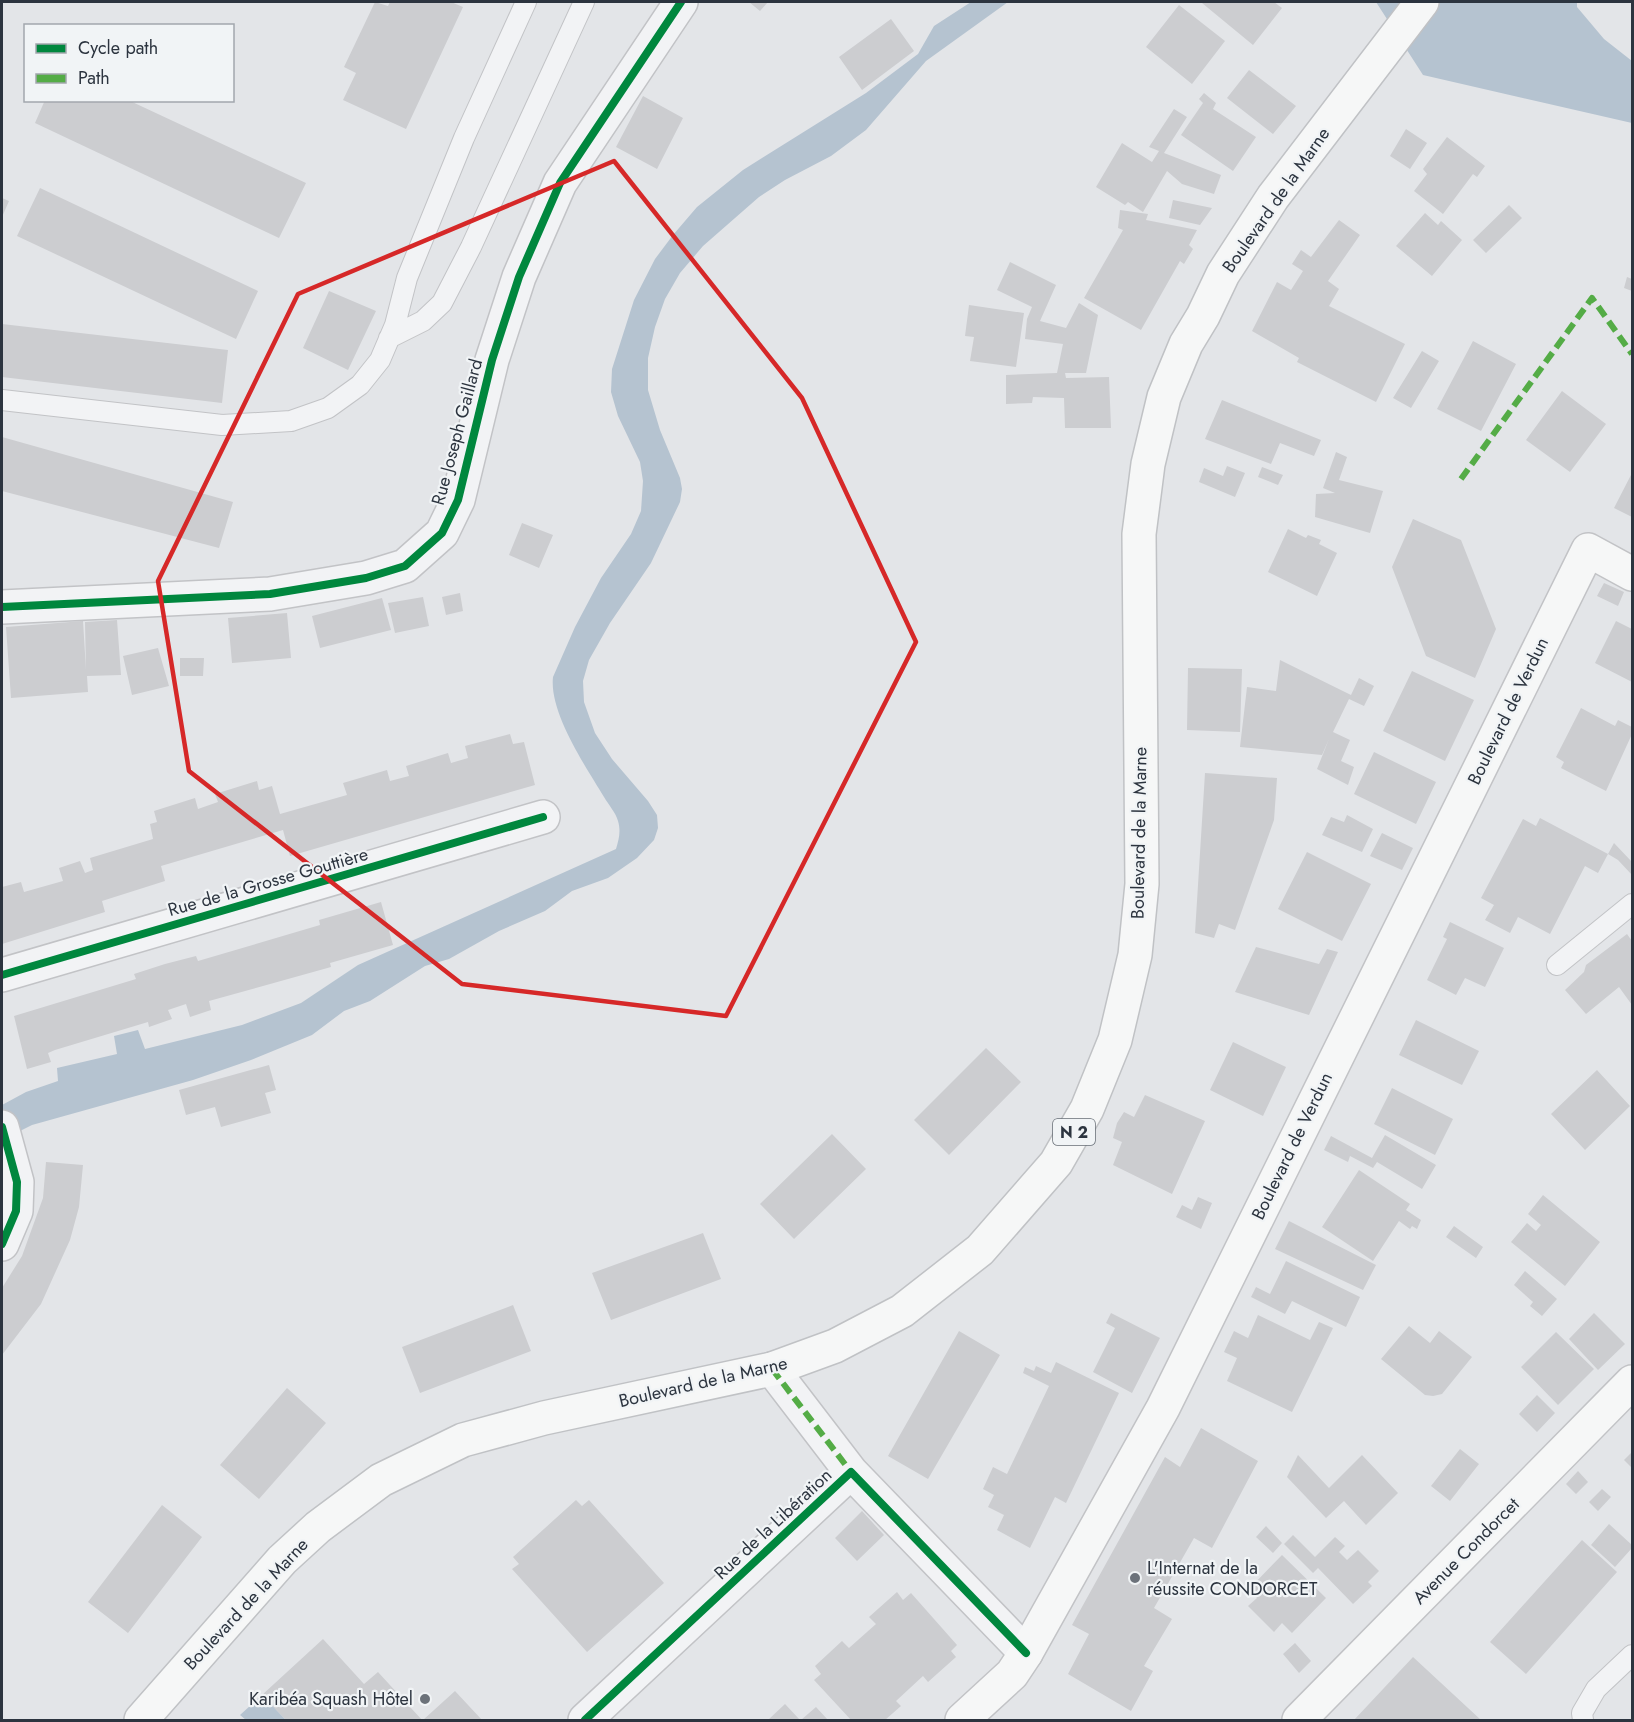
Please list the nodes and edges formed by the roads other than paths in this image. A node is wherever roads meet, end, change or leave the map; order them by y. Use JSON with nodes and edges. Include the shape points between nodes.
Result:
{"nodes":[{"id":1,"x":526,"y":2,"type":"edge"},
{"id":2,"x":584,"y":2,"type":"edge"},
{"id":3,"x":681,"y":2,"type":"edge"},
{"id":4,"x":1422,"y":2,"type":"edge"},
{"id":5,"x":389,"y":338,"type":"junction"},
{"id":6,"x":2,"y":400,"type":"edge"},
{"id":7,"x":1632,"y":574,"type":"edge"},
{"id":8,"x":2,"y":606,"type":"edge"},
{"id":9,"x":543,"y":818,"type":"dead end"},
{"id":10,"x":1632,"y":904,"type":"edge"},
{"id":11,"x":1557,"y":965,"type":"dead end"},
{"id":12,"x":2,"y":975,"type":"edge"},
{"id":13,"x":4,"y":1134,"type":"edge"},
{"id":14,"x":2,"y":1245,"type":"edge"},
{"id":15,"x":772,"y":1369,"type":"junction"},
{"id":16,"x":1632,"y":1382,"type":"edge"},
{"id":17,"x":851,"y":1472,"type":"junction"},
{"id":18,"x":1026,"y":1653,"type":"junction"},
{"id":19,"x":1632,"y":1655,"type":"edge"},
{"id":20,"x":141,"y":1720,"type":"edge"},
{"id":21,"x":585,"y":1720,"type":"edge"},
{"id":22,"x":962,"y":1720,"type":"edge"},
{"id":23,"x":1299,"y":1720,"type":"edge"},
{"id":24,"x":1583,"y":1720,"type":"edge"}],
"edges":[{"from":1,"to":5,"type":"lane","via":[[437,203],[407,278]]},
{"from":2,"to":5,"type":"lane","via":[[442,303],[423,321]]},
{"from":3,"to":8,"type":"street","name":"Rue Joseph Gaillard","via":[[560,183],[519,278],[492,360],[458,500],[442,532],[405,566],[366,578],[270,594]]},
{"from":4,"to":15,"type":"main road","name":"Boulevard de la Marne","number":"N 2","via":[[1273,197],[1223,274],[1186,344],[1164,397],[1148,464],[1139,534],[1142,884],[1135,955],[1115,1040],[1087,1109],[1056,1163],[980,1250],[902,1311],[835,1346]]},
{"from":5,"to":6,"type":"lane","via":[[380,360],[360,385],[328,408],[291,421],[222,425]]},
{"from":7,"to":18,"type":"main road","name":"Boulevard de Verdun","via":[[1588,550],[1163,1408]]},
{"from":9,"to":12,"type":"street","name":"Rue de la Grosse Gouttière"},
{"from":10,"to":11,"type":"lane"},
{"from":13,"to":14,"type":"street","via":[[17,1182],[16,1211]]},
{"from":15,"to":17,"type":"street"},
{"from":15,"to":20,"type":"main road","name":"Boulevard de la Marne","number":"N 2","via":[[544,1418],[463,1440],[381,1480],[318,1527],[282,1560]]},
{"from":16,"to":23,"type":"main road","name":"Avenue Condorcet"},
{"from":17,"to":18,"type":"street","name":"Rue de la Libération"},
{"from":17,"to":21,"type":"street","name":"Rue de la Libération"},
{"from":18,"to":22,"type":"main road","name":"Boulevard de Verdun","via":[[1012,1674]]},
{"from":19,"to":24,"type":"lane","via":[[1596,1689],[1582,1713]]}]}
